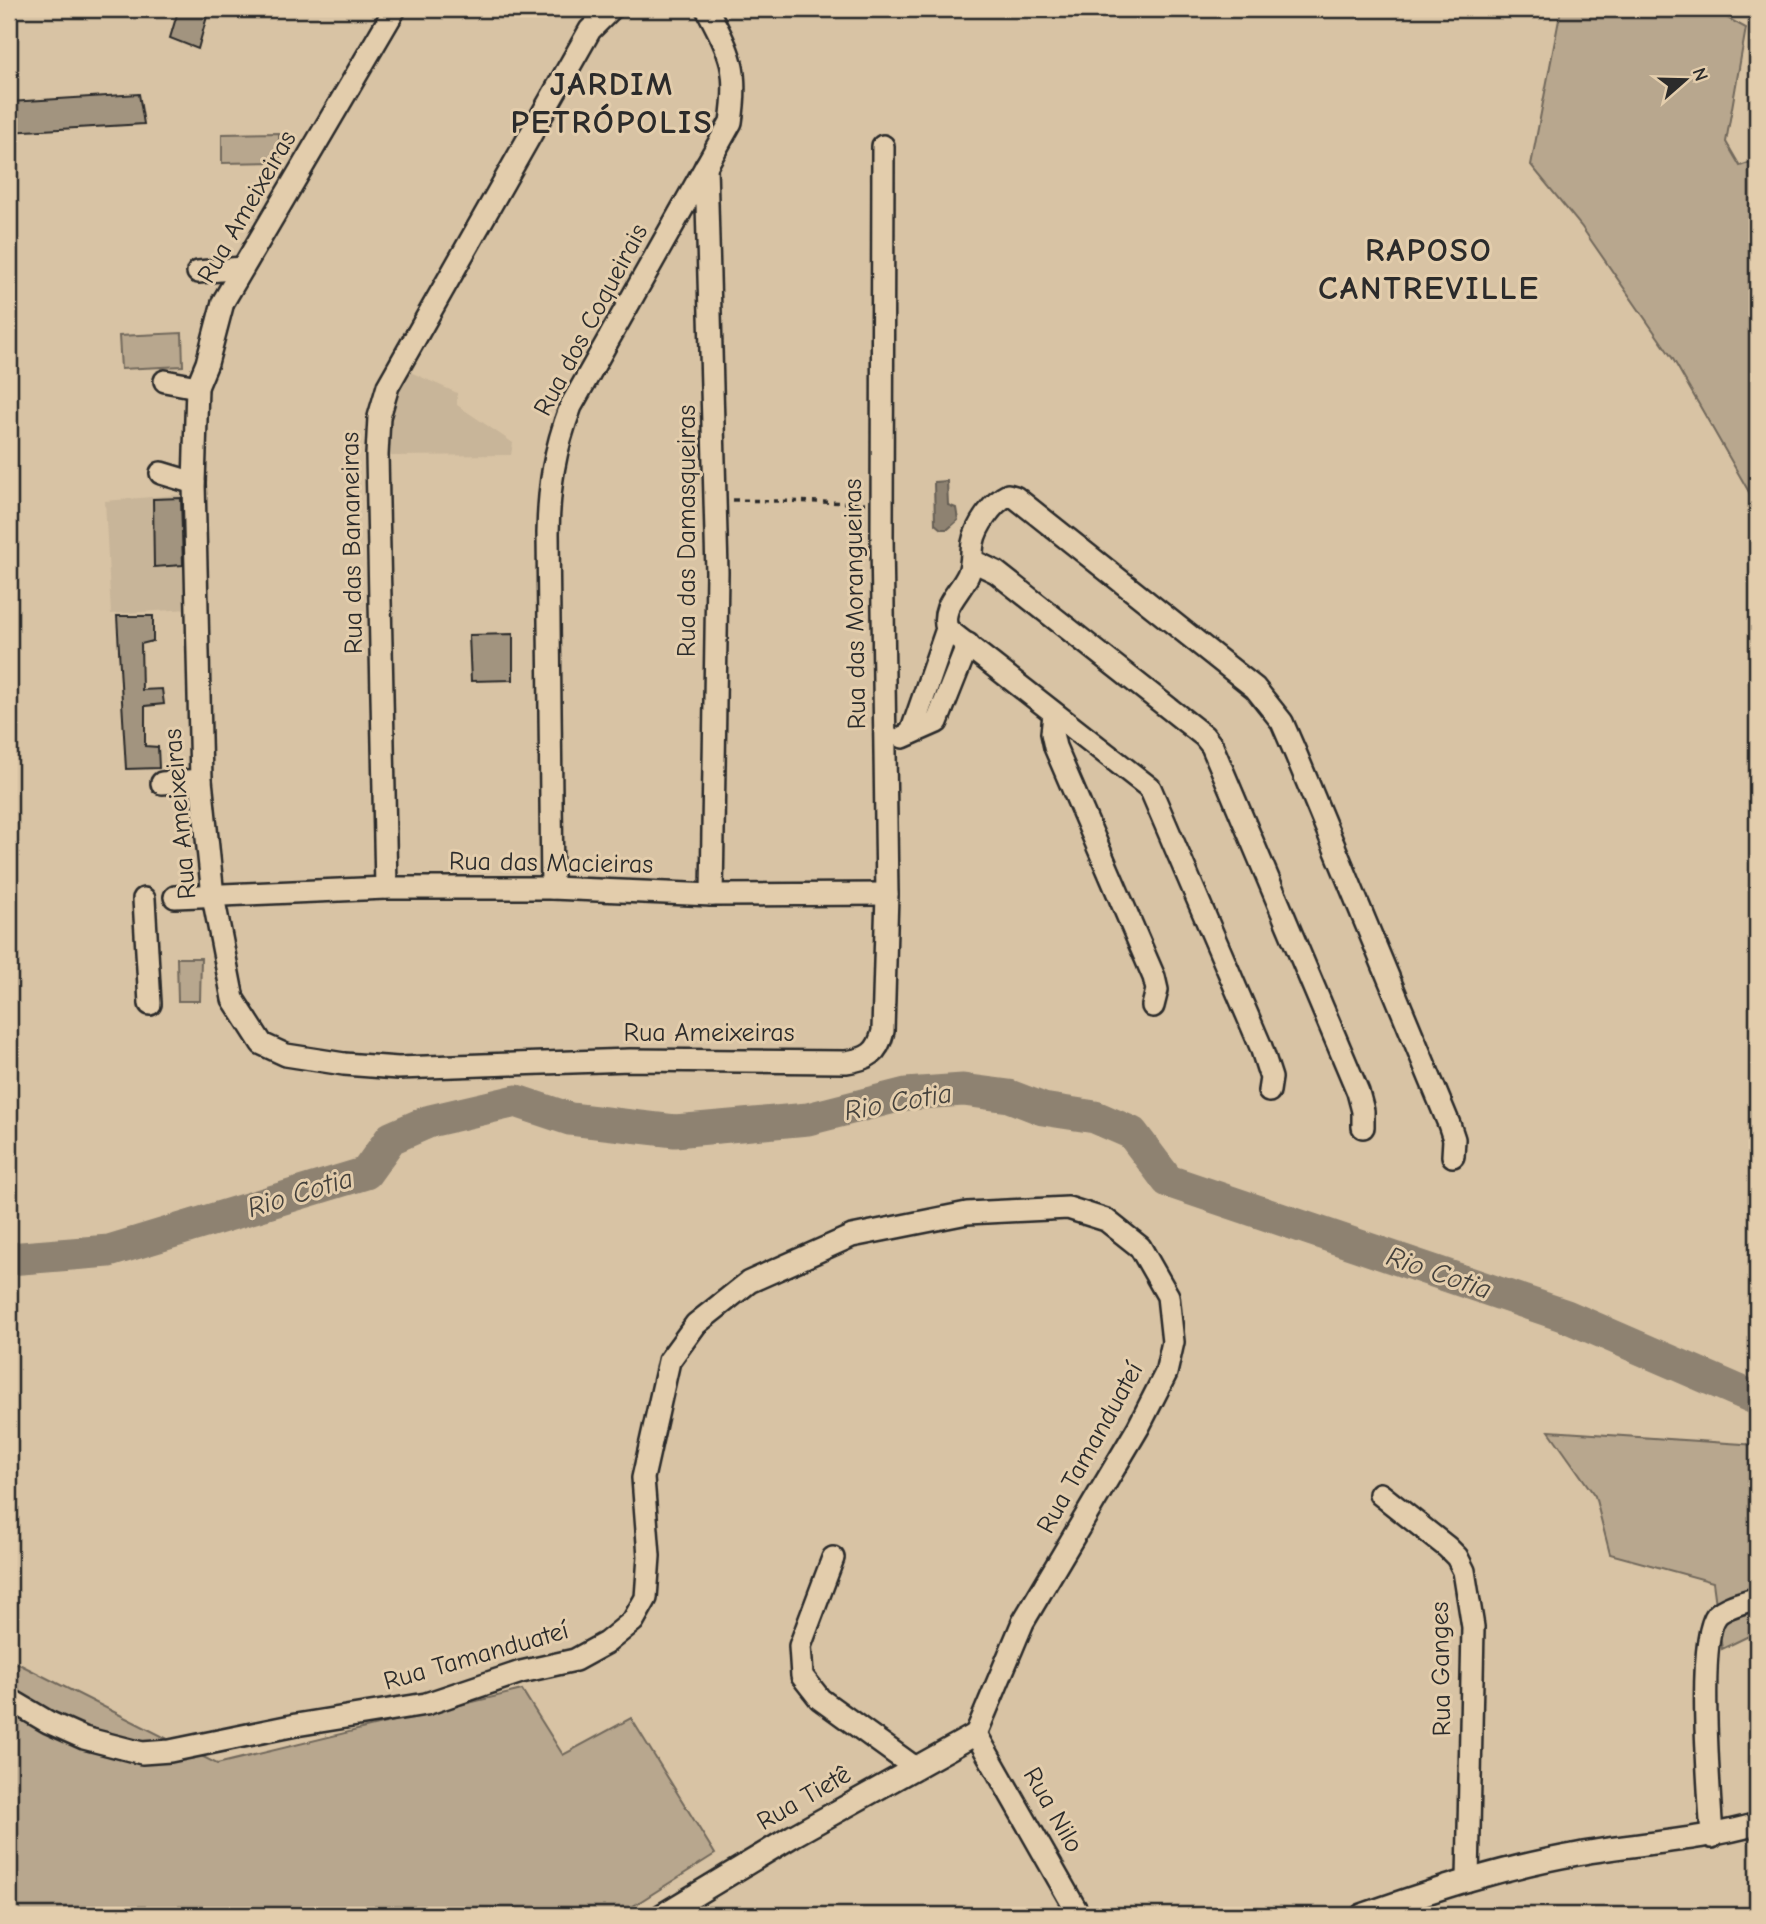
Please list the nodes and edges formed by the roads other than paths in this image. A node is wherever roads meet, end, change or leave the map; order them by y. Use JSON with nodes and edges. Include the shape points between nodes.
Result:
{"nodes":[{"id":1,"x":395,"y":9,"type":"edge"},
{"id":2,"x":611,"y":9,"type":"edge"},
{"id":3,"x":707,"y":9,"type":"edge"},
{"id":4,"x":883,"y":146,"type":"dead end"},
{"id":5,"x":706,"y":166,"type":"junction"},
{"id":6,"x":242,"y":268,"type":"junction"},
{"id":7,"x":198,"y":272,"type":"dead end"},
{"id":8,"x":165,"y":381,"type":"dead end"},
{"id":9,"x":197,"y":387,"type":"junction"},
{"id":10,"x":161,"y":473,"type":"dead end"},
{"id":11,"x":194,"y":483,"type":"junction"},
{"id":12,"x":973,"y":561,"type":"junction"},
{"id":13,"x":947,"y":629,"type":"junction"},
{"id":14,"x":968,"y":645,"type":"junction"},
{"id":15,"x":930,"y":676,"type":"junction"},
{"id":16,"x":952,"y":683,"type":"junction"},
{"id":17,"x":1055,"y":714,"type":"junction"},
{"id":18,"x":911,"y":733,"type":"junction"},
{"id":19,"x":885,"y":746,"type":"junction"},
{"id":20,"x":201,"y":780,"type":"junction"},
{"id":21,"x":162,"y":783,"type":"dead end"},
{"id":22,"x":386,"y":888,"type":"junction"},
{"id":23,"x":552,"y":888,"type":"junction"},
{"id":24,"x":887,"y":894,"type":"junction"},
{"id":25,"x":712,"y":895,"type":"junction"},
{"id":26,"x":213,"y":896,"type":"junction"},
{"id":27,"x":175,"y":897,"type":"dead end"},
{"id":28,"x":145,"y":899,"type":"dead end"},
{"id":29,"x":150,"y":1004,"type":"dead end"},
{"id":30,"x":1153,"y":1006,"type":"dead end"},
{"id":31,"x":869,"y":1056,"type":"joint"},
{"id":32,"x":1269,"y":1091,"type":"dead end"},
{"id":33,"x":1363,"y":1127,"type":"dead end"},
{"id":34,"x":1453,"y":1156,"type":"dead end"},
{"id":35,"x":1380,"y":1494,"type":"dead end"},
{"id":36,"x":833,"y":1558,"type":"dead end"},
{"id":37,"x":1757,"y":1598,"type":"edge"},
{"id":38,"x":9,"y":1699,"type":"edge"},
{"id":39,"x":976,"y":1734,"type":"junction"},
{"id":40,"x":914,"y":1767,"type":"junction"},
{"id":41,"x":1757,"y":1824,"type":"edge"},
{"id":42,"x":1713,"y":1837,"type":"junction"},
{"id":43,"x":1468,"y":1880,"type":"junction"},
{"id":44,"x":662,"y":1915,"type":"edge"},
{"id":45,"x":1079,"y":1915,"type":"edge"},
{"id":46,"x":1362,"y":1915,"type":"edge"}],
"edges":[{"from":1,"to":6,"type":"street","name":"Rua Ameixeiras"},
{"from":2,"to":22,"type":"street","name":"Rua das Bananeiras","via":[[590,30],[388,386],[379,417]]},
{"from":3,"to":5,"type":"street","name":"Rua dos Coqueirais","via":[[730,53],[737,86],[731,122]]},
{"from":4,"to":19,"type":"street","name":"Rua das Morangueiras"},
{"from":5,"to":23,"type":"street","name":"Rua dos Coqueirais","via":[[571,406],[556,447],[548,533]]},
{"from":5,"to":25,"type":"street","name":"Rua das Damasqueiras","via":[[716,499]]},
{"from":6,"to":7,"type":"street"},
{"from":6,"to":9,"type":"street","name":"Rua Ameixeiras","via":[[223,302]]},
{"from":8,"to":9,"type":"street"},
{"from":9,"to":11,"type":"street","name":"Rua Ameixeiras"},
{"from":10,"to":11,"type":"street"},
{"from":11,"to":20,"type":"street","name":"Rua Ameixeiras"},
{"from":12,"to":13,"type":"street","via":[[946,612]]},
{"from":12,"to":33,"type":"street","via":[[996,572],[1212,746],[1358,1092]]},
{"from":12,"to":34,"type":"street","via":[[977,531],[1001,498],[1015,497],[1236,671],[1269,703],[1295,752],[1448,1124],[1454,1139]]},
{"from":13,"to":14,"type":"street"},
{"from":13,"to":15,"type":"street"},
{"from":14,"to":16,"type":"street"},
{"from":14,"to":17,"type":"street"},
{"from":15,"to":16,"type":"street"},
{"from":15,"to":18,"type":"street"},
{"from":16,"to":18,"type":"street","via":[[937,722]]},
{"from":17,"to":30,"type":"street","via":[[1055,747],[1154,977]]},
{"from":17,"to":32,"type":"street","via":[[1136,775],[1158,802],[1264,1055],[1271,1078]]},
{"from":18,"to":19,"type":"street"},
{"from":19,"to":24,"type":"street","name":"Rua das Morangueiras"},
{"from":20,"to":21,"type":"street"},
{"from":20,"to":26,"type":"street","name":"Rua Ameixeiras"},
{"from":22,"to":23,"type":"street","name":"Rua das Macieiras"},
{"from":22,"to":26,"type":"street","name":"Rua das Macieiras"},
{"from":23,"to":25,"type":"street","name":"Rua das Macieiras"},
{"from":24,"to":25,"type":"street","name":"Rua das Macieiras"},
{"from":24,"to":31,"type":"street","name":"Rua das Morangueiras","via":[[883,1031],[880,1045]]},
{"from":26,"to":27,"type":"street","name":"Rua das Macieiras"},
{"from":26,"to":31,"type":"street","name":"Rua Ameixeiras","via":[[233,999],[262,1044],[286,1055],[398,1068],[630,1060],[846,1062]]},
{"from":28,"to":29,"type":"street"},
{"from":35,"to":43,"type":"street","name":"Rua Ganges","via":[[1447,1547],[1464,1572],[1473,1627]]},
{"from":36,"to":40,"type":"street","via":[[800,1646],[802,1676],[820,1699]]},
{"from":37,"to":42,"type":"street","via":[[1715,1617],[1706,1696]]},
{"from":38,"to":39,"type":"street","name":"Rua Tamanduateí","via":[[84,1738],[142,1753],[426,1704],[521,1672],[575,1660],[632,1621],[646,1598],[649,1556],[643,1478],[669,1361],[696,1324],[748,1282],[852,1236],[967,1213],[1068,1208],[1106,1220],[1140,1247],[1168,1296],[1174,1342],[1166,1373],[1138,1427],[1023,1622]]},
{"from":39,"to":40,"type":"street","name":"Rua Tietê"},
{"from":39,"to":45,"type":"street","name":"Rua Nilo"},
{"from":40,"to":44,"type":"street","name":"Rua Tietê"},
{"from":41,"to":42,"type":"street"},
{"from":42,"to":43,"type":"street","via":[[1580,1853]]},
{"from":43,"to":46,"type":"street"}]}
